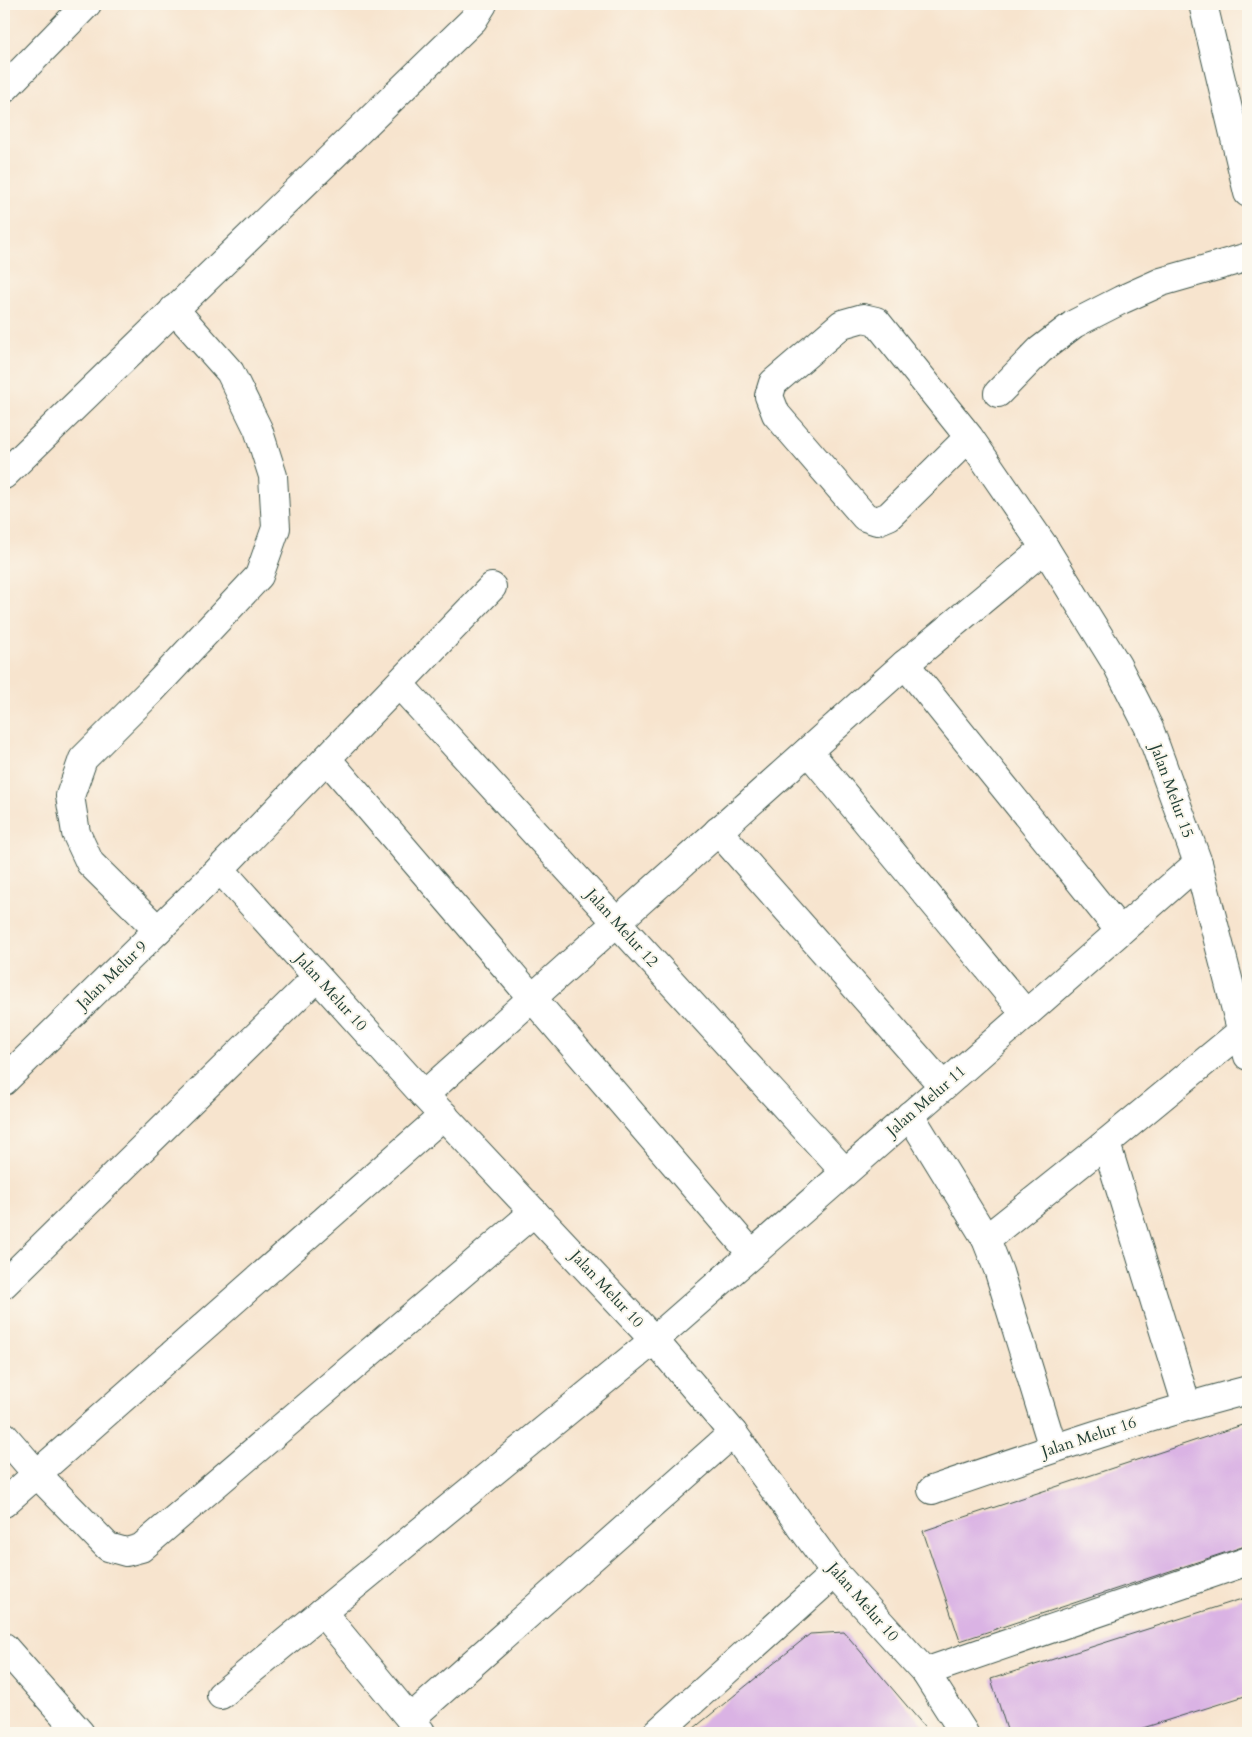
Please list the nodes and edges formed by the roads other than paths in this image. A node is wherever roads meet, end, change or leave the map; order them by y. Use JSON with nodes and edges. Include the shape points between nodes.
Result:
{"nodes":[{"id":1,"x":87,"y":4,"type":"edge"},
{"id":2,"x":484,"y":4,"type":"edge"},
{"id":3,"x":1203,"y":4,"type":"edge"},
{"id":4,"x":4,"y":89,"type":"edge"},
{"id":5,"x":1248,"y":193,"type":"edge"},
{"id":6,"x":1248,"y":257,"type":"edge"},
{"id":7,"x":174,"y":309,"type":"junction"},
{"id":8,"x":998,"y":393,"type":"dead end"},
{"id":9,"x":969,"y":437,"type":"junction"},
{"id":10,"x":4,"y":475,"type":"edge"},
{"id":11,"x":1045,"y":548,"type":"junction"},
{"id":12,"x":492,"y":587,"type":"dead end"},
{"id":13,"x":906,"y":664,"type":"junction"},
{"id":14,"x":399,"y":684,"type":"junction"},
{"id":15,"x":808,"y":751,"type":"junction"},
{"id":16,"x":326,"y":758,"type":"junction"},
{"id":17,"x":718,"y":831,"type":"junction"},
{"id":18,"x":1198,"y":863,"type":"junction"},
{"id":19,"x":220,"y":869,"type":"junction"},
{"id":20,"x":616,"y":922,"type":"junction"},
{"id":21,"x":158,"y":930,"type":"junction"},
{"id":22,"x":1120,"y":931,"type":"junction"},
{"id":23,"x":317,"y":977,"type":"junction"},
{"id":24,"x":532,"y":999,"type":"junction"},
{"id":25,"x":1026,"y":1014,"type":"junction"},
{"id":26,"x":1245,"y":1044,"type":"edge"},
{"id":27,"x":4,"y":1082,"type":"edge"},
{"id":28,"x":943,"y":1086,"type":"junction"},
{"id":29,"x":424,"y":1095,"type":"junction"},
{"id":30,"x":444,"y":1115,"type":"junction"},
{"id":31,"x":910,"y":1115,"type":"junction"},
{"id":32,"x":1106,"y":1143,"type":"junction"},
{"id":33,"x":845,"y":1172,"type":"junction"},
{"id":34,"x":534,"y":1212,"type":"junction"},
{"id":35,"x":986,"y":1239,"type":"junction"},
{"id":36,"x":752,"y":1254,"type":"junction"},
{"id":37,"x":4,"y":1284,"type":"edge"},
{"id":38,"x":654,"y":1340,"type":"junction"},
{"id":39,"x":1248,"y":1390,"type":"edge"},
{"id":40,"x":1186,"y":1406,"type":"junction"},
{"id":41,"x":734,"y":1433,"type":"junction"},
{"id":42,"x":4,"y":1436,"type":"edge"},
{"id":43,"x":1053,"y":1448,"type":"junction"},
{"id":44,"x":37,"y":1474,"type":"junction"},
{"id":45,"x":932,"y":1490,"type":"dead end"},
{"id":46,"x":4,"y":1503,"type":"edge"},
{"id":47,"x":1248,"y":1562,"type":"edge"},
{"id":48,"x":835,"y":1573,"type":"junction"},
{"id":49,"x":322,"y":1612,"type":"junction"},
{"id":50,"x":4,"y":1647,"type":"edge"},
{"id":51,"x":925,"y":1672,"type":"junction"},
{"id":52,"x":221,"y":1695,"type":"dead end"},
{"id":53,"x":416,"y":1726,"type":"edge"},
{"id":54,"x":80,"y":1733,"type":"edge"},
{"id":55,"x":657,"y":1733,"type":"edge"},
{"id":56,"x":964,"y":1733,"type":"edge"}],
"edges":[{"from":1,"to":4,"type":"street"},
{"from":2,"to":7,"type":"street","via":[[474,20]]},
{"from":3,"to":5,"type":"street"},
{"from":6,"to":8,"type":"street","via":[[1161,282],[1074,324],[1040,350]]},
{"from":7,"to":10,"type":"street"},
{"from":7,"to":21,"type":"street","via":[[230,372],[258,429],[273,476],[276,528],[259,576],[83,759],[70,796],[76,832],[90,863]]},
{"from":9,"to":9,"type":"street","name":"Jalan Melur 15","via":[[876,322],[863,318],[842,324],[773,383],[769,396],[776,414],[865,517],[877,521],[889,516]]},
{"from":9,"to":11,"type":"street","name":"Jalan Melur 15"},
{"from":11,"to":13,"type":"street"},
{"from":11,"to":18,"type":"street","name":"Jalan Melur 15","via":[[1117,665],[1149,728]]},
{"from":12,"to":14,"type":"street","name":"Jalan Melur 9"},
{"from":13,"to":15,"type":"street"},
{"from":13,"to":22,"type":"street"},
{"from":14,"to":16,"type":"street","name":"Jalan Melur 9"},
{"from":14,"to":20,"type":"street","name":"Jalan Melur 12"},
{"from":15,"to":17,"type":"street"},
{"from":15,"to":25,"type":"street"},
{"from":16,"to":19,"type":"street","name":"Jalan Melur 9"},
{"from":16,"to":24,"type":"street"},
{"from":17,"to":20,"type":"street"},
{"from":17,"to":28,"type":"street"},
{"from":18,"to":22,"type":"street","name":"Jalan Melur 11"},
{"from":18,"to":26,"type":"street","name":"Jalan Melur 15"},
{"from":19,"to":21,"type":"street","name":"Jalan Melur 9"},
{"from":19,"to":23,"type":"street","name":"Jalan Melur 10"},
{"from":20,"to":24,"type":"street"},
{"from":20,"to":33,"type":"street","name":"Jalan Melur 12"},
{"from":21,"to":27,"type":"street","name":"Jalan Melur 9"},
{"from":22,"to":25,"type":"street","name":"Jalan Melur 11"},
{"from":23,"to":29,"type":"street","name":"Jalan Melur 10"},
{"from":23,"to":37,"type":"street"},
{"from":24,"to":29,"type":"street"},
{"from":24,"to":36,"type":"street"},
{"from":25,"to":28,"type":"street","name":"Jalan Melur 11"},
{"from":26,"to":32,"type":"street"},
{"from":28,"to":31,"type":"street","name":"Jalan Melur 11"},
{"from":29,"to":30,"type":"street","name":"Jalan Melur 10"},
{"from":30,"to":34,"type":"street","name":"Jalan Melur 10"},
{"from":30,"to":44,"type":"street"},
{"from":31,"to":33,"type":"street","name":"Jalan Melur 11"},
{"from":31,"to":35,"type":"street"},
{"from":32,"to":35,"type":"street"},
{"from":32,"to":40,"type":"street"},
{"from":33,"to":36,"type":"street","name":"Jalan Melur 11"},
{"from":34,"to":38,"type":"street","name":"Jalan Melur 10"},
{"from":34,"to":44,"type":"street","via":[[141,1548],[126,1552],[108,1547]]},
{"from":35,"to":43,"type":"street"},
{"from":36,"to":38,"type":"street","name":"Jalan Melur 11"},
{"from":38,"to":41,"type":"street","name":"Jalan Melur 10"},
{"from":38,"to":49,"type":"street","name":"Jalan Melur 11"},
{"from":39,"to":40,"type":"street","name":"Jalan Melur 16"},
{"from":40,"to":43,"type":"street","name":"Jalan Melur 16"},
{"from":41,"to":48,"type":"street","name":"Jalan Melur 10"},
{"from":41,"to":53,"type":"street"},
{"from":42,"to":44,"type":"street"},
{"from":43,"to":45,"type":"street","name":"Jalan Melur 16"},
{"from":44,"to":46,"type":"street"},
{"from":47,"to":51,"type":"street"},
{"from":48,"to":51,"type":"street","name":"Jalan Melur 10"},
{"from":48,"to":55,"type":"street"},
{"from":49,"to":52,"type":"street","name":"Jalan Melur 11"},
{"from":49,"to":53,"type":"street"},
{"from":50,"to":54,"type":"street"},
{"from":51,"to":56,"type":"street","name":"Jalan Melur 10"}]}
